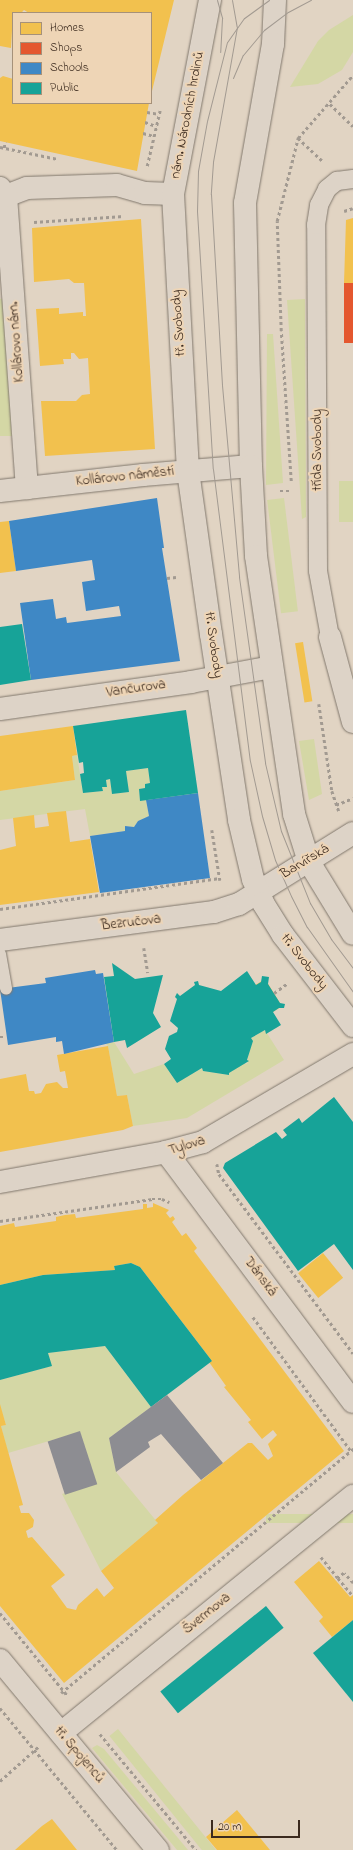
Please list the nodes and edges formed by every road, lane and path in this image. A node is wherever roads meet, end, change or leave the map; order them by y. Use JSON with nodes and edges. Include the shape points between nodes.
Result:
{"nodes":[{"id":1,"x":210,"y":0,"type":"edge"},
{"id":2,"x":275,"y":0,"type":"edge"},
{"id":3,"x":330,"y":104,"type":"dead end"},
{"id":4,"x":147,"y":112,"type":"dead end"},
{"id":5,"x":159,"y":114,"type":"dead end"},
{"id":6,"x":145,"y":122,"type":"dead end"},
{"id":7,"x":156,"y":126,"type":"dead end"},
{"id":8,"x":353,"y":126,"type":"edge"},
{"id":9,"x":143,"y":133,"type":"dead end"},
{"id":10,"x":154,"y":136,"type":"dead end"},
{"id":11,"x":298,"y":138,"type":"dead end"},
{"id":12,"x":5,"y":142,"type":"dead end"},
{"id":13,"x":4,"y":148,"type":"dead end"},
{"id":14,"x":340,"y":176,"type":"edge"},
{"id":15,"x":3,"y":192,"type":"edge"},
{"id":16,"x":173,"y":194,"type":"junction"},
{"id":17,"x":126,"y":216,"type":"dead end"},
{"id":18,"x":29,"y":224,"type":"dead end"},
{"id":19,"x":173,"y":231,"type":"joint"},
{"id":20,"x":251,"y":466,"type":"junction"},
{"id":21,"x":188,"y":471,"type":"junction"},
{"id":22,"x":27,"y":488,"type":"junction"},
{"id":23,"x":0,"y":491,"type":"edge"},
{"id":24,"x":177,"y":577,"type":"dead end"},
{"id":25,"x":167,"y":578,"type":"dead end"},
{"id":26,"x":330,"y":637,"type":"joint"},
{"id":27,"x":272,"y":667,"type":"junction"},
{"id":28,"x":217,"y":677,"type":"junction"},
{"id":29,"x":0,"y":709,"type":"edge"},
{"id":30,"x":353,"y":722,"type":"edge"},
{"id":31,"x":353,"y":798,"type":"edge"},
{"id":32,"x":336,"y":805,"type":"dead end"},
{"id":33,"x":353,"y":833,"type":"edge"},
{"id":34,"x":309,"y":862,"type":"junction"},
{"id":35,"x":220,"y":878,"type":"dead end"},
{"id":36,"x":258,"y":892,"type":"junction"},
{"id":37,"x":0,"y":909,"type":"edge"},
{"id":38,"x":353,"y":934,"type":"edge"},
{"id":39,"x":0,"y":940,"type":"edge"},
{"id":40,"x":0,"y":954,"type":"edge"},
{"id":41,"x":6,"y":988,"type":"dead end"},
{"id":42,"x":281,"y":988,"type":"dead end"},
{"id":43,"x":274,"y":993,"type":"dead end"},
{"id":44,"x":353,"y":1026,"type":"edge"},
{"id":45,"x":6,"y":1036,"type":"dead end"},
{"id":46,"x":0,"y":1037,"type":"edge"},
{"id":47,"x":353,"y":1054,"type":"edge"},
{"id":48,"x":166,"y":1152,"type":"junction"},
{"id":49,"x":221,"y":1158,"type":"dead end"},
{"id":50,"x":0,"y":1182,"type":"edge"},
{"id":51,"x":175,"y":1209,"type":"dead end"},
{"id":52,"x":0,"y":1221,"type":"edge"},
{"id":53,"x":249,"y":1311,"type":"dead end"},
{"id":54,"x":353,"y":1353,"type":"edge"},
{"id":55,"x":353,"y":1402,"type":"edge"},
{"id":56,"x":352,"y":1450,"type":"edge"},
{"id":57,"x":353,"y":1496,"type":"edge"},
{"id":58,"x":320,"y":1556,"type":"dead end"},
{"id":59,"x":338,"y":1578,"type":"junction"},
{"id":60,"x":353,"y":1583,"type":"edge"},
{"id":61,"x":353,"y":1596,"type":"edge"},
{"id":62,"x":0,"y":1613,"type":"edge"},
{"id":63,"x":0,"y":1660,"type":"edge"},
{"id":64,"x":0,"y":1708,"type":"edge"},
{"id":65,"x":96,"y":1730,"type":"dead end"},
{"id":66,"x":61,"y":1733,"type":"junction"},
{"id":67,"x":36,"y":1751,"type":"junction"},
{"id":68,"x":0,"y":1781,"type":"edge"},
{"id":69,"x":117,"y":1850,"type":"edge"},
{"id":70,"x":158,"y":1850,"type":"edge"},
{"id":71,"x":196,"y":1850,"type":"edge"}],
"edges":[{"from":1,"to":16,"type":"street","name":"nám. Národních hrdinů"},
{"from":2,"to":20,"type":"street","via":[[273,44],[245,204]]},
{"from":3,"to":8,"type":"path"},
{"from":4,"to":5,"type":"path"},
{"from":6,"to":7,"type":"path"},
{"from":9,"to":10,"type":"path"},
{"from":11,"to":14,"type":"path"},
{"from":12,"to":13,"type":"path"},
{"from":14,"to":26,"type":"street","name":"třída Svobody","via":[[322,197],[316,225],[318,571]]},
{"from":15,"to":16,"type":"street","name":"Kollárovo nám.","via":[[37,187],[117,185],[139,192]]},
{"from":15,"to":22,"type":"street","name":"Kollárovo nám."},
{"from":16,"to":19,"type":"street","name":"nám. Národních hrdinů"},
{"from":17,"to":18,"type":"path"},
{"from":19,"to":21,"type":"street","name":"tř. Svobody"},
{"from":20,"to":21,"type":"street","name":"Kollárovo náměstí"},
{"from":20,"to":27,"type":"street","via":[[256,556]]},
{"from":21,"to":22,"type":"street","name":"Kollárovo náměstí"},
{"from":21,"to":28,"type":"street","name":"tř. Svobody"},
{"from":22,"to":23,"type":"street","name":"Kollárovo náměstí"},
{"from":24,"to":25,"type":"path"},
{"from":26,"to":30,"type":"street","name":"třída Svobody"},
{"from":27,"to":28,"type":"street","name":"Vančurova"},
{"from":27,"to":34,"type":"street","via":[[294,814]]},
{"from":28,"to":29,"type":"street","name":"Vančurova"},
{"from":28,"to":36,"type":"street","name":"tř. Svobody","via":[[244,848]]},
{"from":31,"to":32,"type":"path"},
{"from":33,"to":34,"type":"street","name":"Barvířská"},
{"from":34,"to":36,"type":"street","name":"Barvířská"},
{"from":34,"to":38,"type":"street"},
{"from":35,"to":37,"type":"path"},
{"from":36,"to":39,"type":"street","name":"Bezručova","via":[[239,904],[214,912]]},
{"from":36,"to":44,"type":"street","name":"tř. Svobody","via":[[283,935]]},
{"from":40,"to":41,"type":"lane"},
{"from":42,"to":43,"type":"path"},
{"from":45,"to":46,"type":"path"},
{"from":47,"to":48,"type":"street","name":"Tylova","via":[[218,1135]]},
{"from":48,"to":50,"type":"street","name":"Tylova"},
{"from":48,"to":55,"type":"street","name":"Dánská"},
{"from":49,"to":54,"type":"path","via":[[216,1166],[219,1174]]},
{"from":51,"to":52,"type":"path","via":[[170,1202],[162,1198]]},
{"from":53,"to":56,"type":"path"},
{"from":56,"to":62,"type":"path","via":[[63,1689]]},
{"from":57,"to":66,"type":"street","name":"Švermova"},
{"from":58,"to":59,"type":"path"},
{"from":59,"to":60,"type":"path","via":[[344,1573]]},
{"from":59,"to":61,"type":"path"},
{"from":63,"to":66,"type":"street","name":"tř. Spojenců"},
{"from":64,"to":67,"type":"path"},
{"from":65,"to":71,"type":"path"},
{"from":66,"to":70,"type":"street","name":"tř. Spojenců"},
{"from":67,"to":68,"type":"path"},
{"from":67,"to":69,"type":"path"}]}
